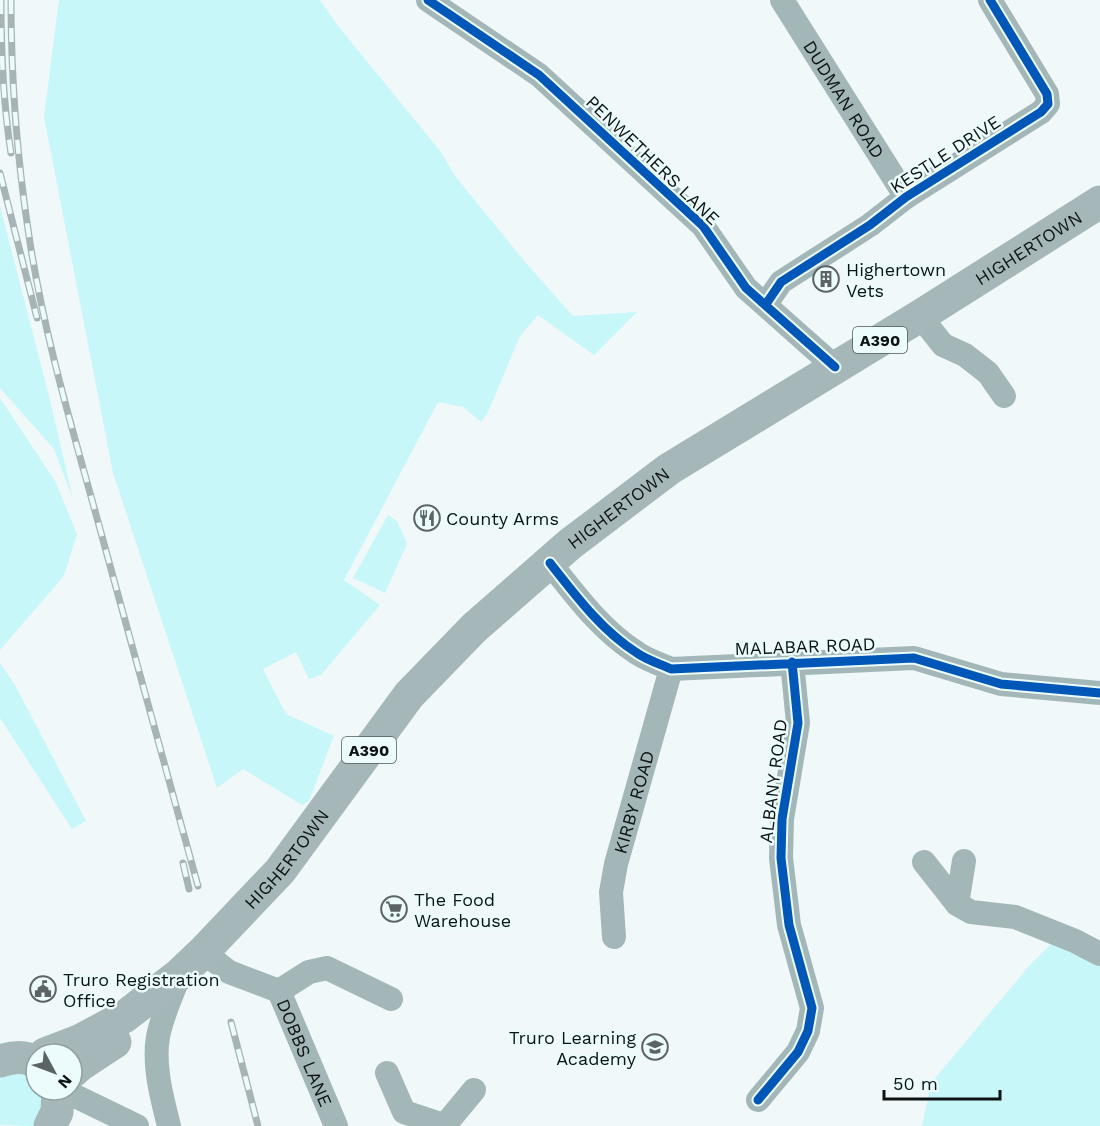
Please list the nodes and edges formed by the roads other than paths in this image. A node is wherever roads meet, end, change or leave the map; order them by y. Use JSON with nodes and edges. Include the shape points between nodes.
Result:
{"nodes":[{"id":1,"x":429,"y":0,"type":"edge"},
{"id":2,"x":782,"y":0,"type":"edge"},
{"id":3,"x":990,"y":0,"type":"edge"},
{"id":4,"x":906,"y":197,"type":"junction"},
{"id":5,"x":1100,"y":202,"type":"edge"},
{"id":6,"x":766,"y":304,"type":"junction"},
{"id":7,"x":920,"y":316,"type":"junction"},
{"id":8,"x":835,"y":367,"type":"junction"},
{"id":9,"x":1004,"y":396,"type":"dead end"},
{"id":10,"x":550,"y":563,"type":"junction"},
{"id":11,"x":792,"y":662,"type":"junction"},
{"id":12,"x":671,"y":669,"type":"junction"},
{"id":13,"x":1100,"y":693,"type":"edge"},
{"id":14,"x":1100,"y":698,"type":"edge"},
{"id":15,"x":964,"y":861,"type":"dead end"},
{"id":16,"x":924,"y":862,"type":"dead end"},
{"id":17,"x":957,"y":904,"type":"junction"},
{"id":18,"x":614,"y":937,"type":"dead end"},
{"id":19,"x":1100,"y":954,"type":"edge"},
{"id":20,"x":192,"y":963,"type":"junction"},
{"id":21,"x":279,"y":991,"type":"junction"},
{"id":22,"x":391,"y":999,"type":"dead end"},
{"id":23,"x":77,"y":1042,"type":"edge"},
{"id":24,"x":24,"y":1057,"type":"edge"},
{"id":25,"x":0,"y":1061,"type":"edge"},
{"id":26,"x":84,"y":1068,"type":"edge"},
{"id":27,"x":387,"y":1073,"type":"dead end"},
{"id":28,"x":474,"y":1090,"type":"dead end"},
{"id":29,"x":84,"y":1100,"type":"edge"},
{"id":30,"x":758,"y":1100,"type":"dead end"},
{"id":31,"x":59,"y":1102,"type":"edge"},
{"id":32,"x":50,"y":1126,"type":"edge"},
{"id":33,"x":137,"y":1126,"type":"edge"},
{"id":34,"x":170,"y":1126,"type":"edge"},
{"id":35,"x":336,"y":1126,"type":"edge"},
{"id":36,"x":445,"y":1126,"type":"edge"}],
"edges":[{"from":1,"to":6,"type":"street","name":"PENWETHERS LANE","via":[[539,75],[703,226],[747,288]]},
{"from":2,"to":4,"type":"street","name":"DUDMAN ROAD"},
{"from":3,"to":4,"type":"street","name":"KESTLE DRIVE","via":[[1047,94],[1048,104]]},
{"from":4,"to":6,"type":"street","name":"KESTLE DRIVE","via":[[781,282]]},
{"from":5,"to":7,"type":"highway","name":"HIGHERTOWN","number":"A390"},
{"from":6,"to":8,"type":"street","name":"PENWETHERS LANE"},
{"from":7,"to":8,"type":"highway","name":"HIGHERTOWN","number":"A390"},
{"from":7,"to":9,"type":"street","via":[[943,345],[965,355],[988,373]]},
{"from":8,"to":10,"type":"highway","name":"HIGHERTOWN","number":"A390","via":[[669,469]]},
{"from":10,"to":12,"type":"street","name":"MALABAR ROAD","via":[[607,630],[638,654]]},
{"from":10,"to":20,"type":"highway","name":"HIGHERTOWN","number":"A390","via":[[474,628],[409,695],[280,871]]},
{"from":11,"to":12,"type":"street","name":"MALABAR ROAD"},
{"from":11,"to":13,"type":"street","name":"MALABAR ROAD","via":[[914,658],[1000,684]]},
{"from":11,"to":30,"type":"street","name":"ALBANY ROAD","via":[[798,723],[782,819],[781,858],[789,925],[812,1008],[808,1031],[798,1052]]},
{"from":12,"to":18,"type":"street","name":"KIRBY ROAD","via":[[616,864],[611,892]]},
{"from":13,"to":14,"type":"street"},
{"from":15,"to":17,"type":"street"},
{"from":16,"to":17,"type":"street"},
{"from":17,"to":19,"type":"street","via":[[971,912],[1015,917]]},
{"from":20,"to":21,"type":"street","name":"DOBBS LANE"},
{"from":20,"to":23,"type":"highway","name":"HIGHERTOWN","number":"A390","via":[[124,1017]]},
{"from":20,"to":26,"type":"highway","name":"HIGHERTOWN","number":"A390","via":[[156,1007]]},
{"from":20,"to":34,"type":"street","via":[[163,1017],[158,1038],[158,1076]]},
{"from":21,"to":22,"type":"street","via":[[309,972],[327,968]]},
{"from":21,"to":35,"type":"street","name":"DOBBS LANE"},
{"from":24,"to":25,"type":"highway","name":"HIGHERTOWN"},
{"from":27,"to":36,"type":"street","via":[[404,1112]]},
{"from":28,"to":36,"type":"street"},
{"from":29,"to":33,"type":"street"},
{"from":31,"to":32,"type":"highway"}]}
